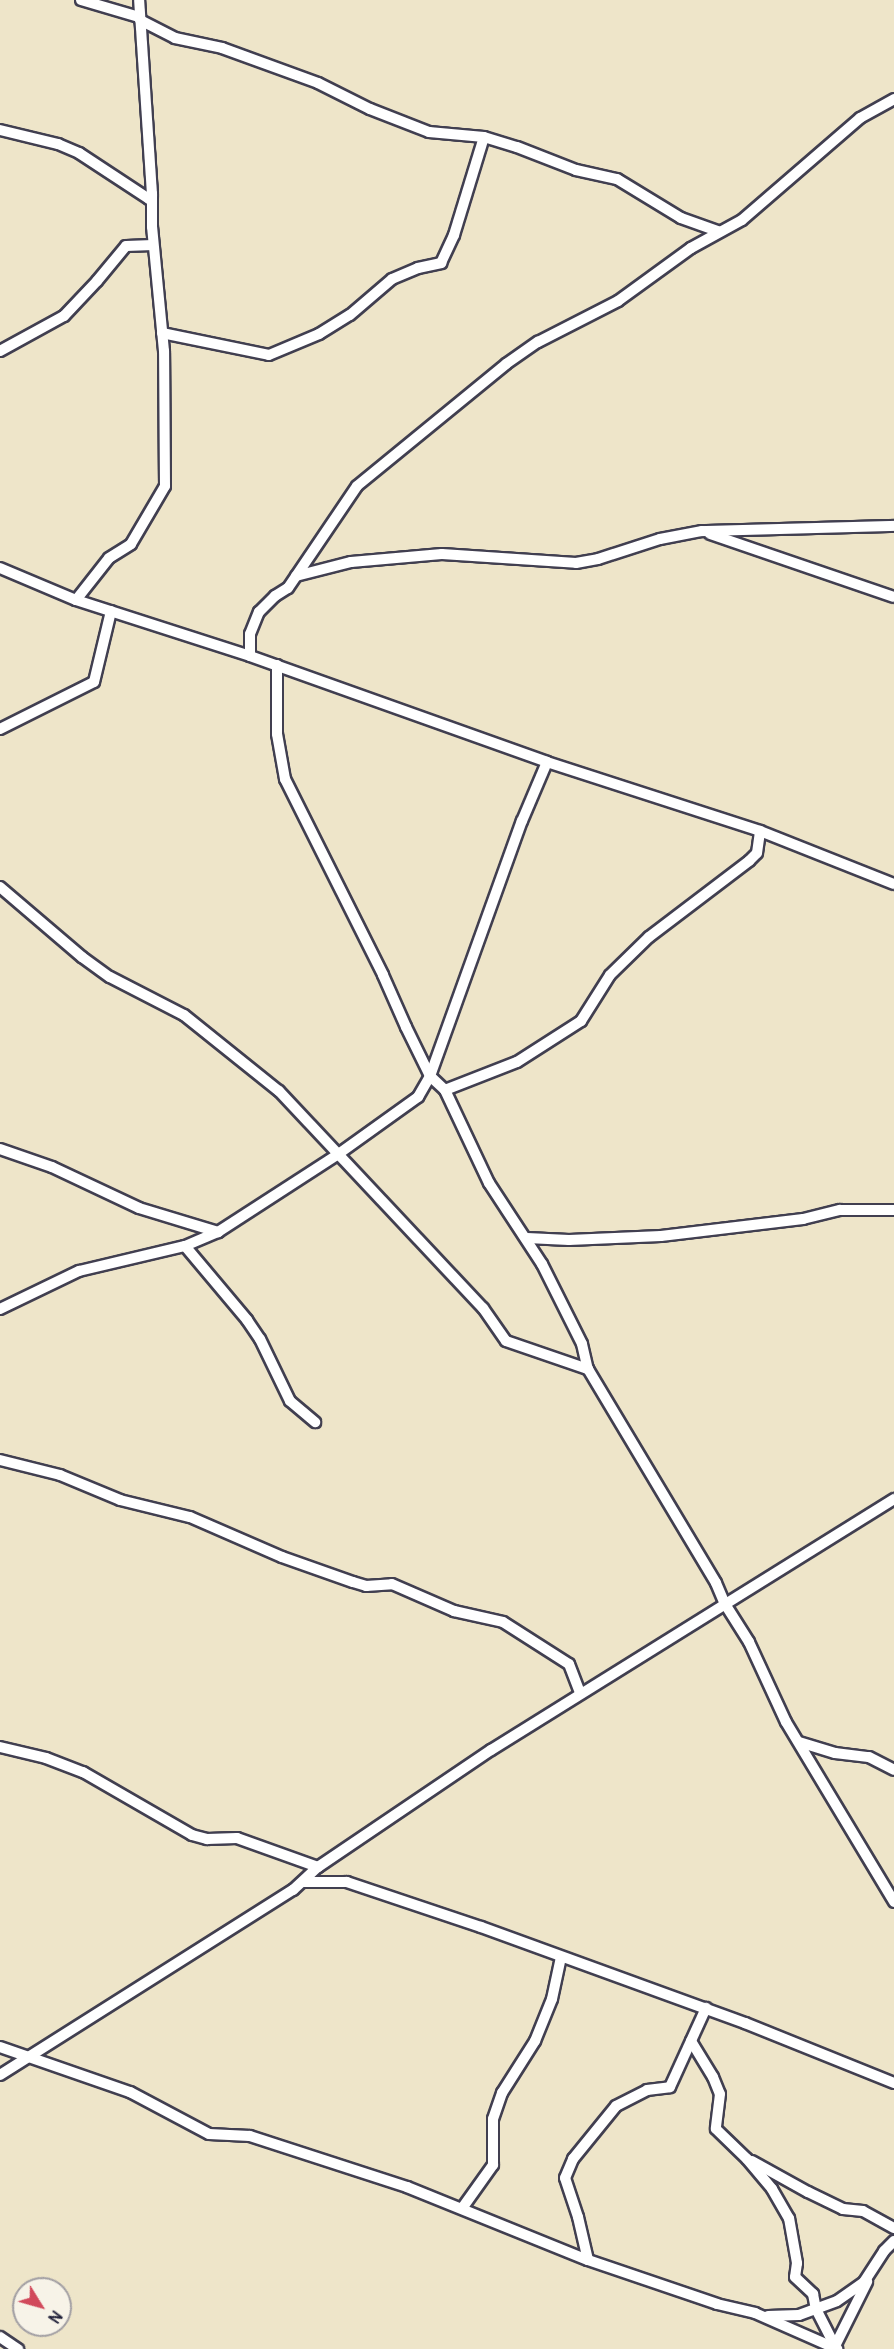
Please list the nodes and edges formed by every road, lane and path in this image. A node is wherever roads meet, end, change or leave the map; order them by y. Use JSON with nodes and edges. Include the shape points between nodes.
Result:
{"nodes":[{"id":1,"x":81,"y":0,"type":"edge"},
{"id":2,"x":140,"y":0,"type":"edge"},
{"id":3,"x":140,"y":19,"type":"junction"},
{"id":4,"x":894,"y":99,"type":"edge"},
{"id":5,"x":0,"y":130,"type":"edge"},
{"id":6,"x":484,"y":137,"type":"junction"},
{"id":7,"x":152,"y":194,"type":"junction"},
{"id":8,"x":720,"y":232,"type":"junction"},
{"id":9,"x":153,"y":245,"type":"junction"},
{"id":10,"x":162,"y":333,"type":"junction"},
{"id":11,"x":0,"y":351,"type":"edge"},
{"id":12,"x":894,"y":526,"type":"edge"},
{"id":13,"x":702,"y":531,"type":"junction"},
{"id":14,"x":0,"y":568,"type":"edge"},
{"id":15,"x":296,"y":576,"type":"junction"},
{"id":16,"x":894,"y":597,"type":"edge"},
{"id":17,"x":76,"y":600,"type":"junction"},
{"id":18,"x":111,"y":611,"type":"junction"},
{"id":19,"x":250,"y":656,"type":"junction"},
{"id":20,"x":277,"y":665,"type":"junction"},
{"id":21,"x":0,"y":729,"type":"edge"},
{"id":22,"x":547,"y":762,"type":"junction"},
{"id":23,"x":760,"y":831,"type":"junction"},
{"id":24,"x":894,"y":884,"type":"edge"},
{"id":25,"x":0,"y":887,"type":"edge"},
{"id":26,"x":430,"y":1076,"type":"junction"},
{"id":27,"x":445,"y":1090,"type":"junction"},
{"id":28,"x":0,"y":1149,"type":"edge"},
{"id":29,"x":337,"y":1155,"type":"junction"},
{"id":30,"x":894,"y":1210,"type":"edge"},
{"id":31,"x":218,"y":1232,"type":"junction"},
{"id":32,"x":527,"y":1238,"type":"junction"},
{"id":33,"x":185,"y":1246,"type":"junction"},
{"id":34,"x":0,"y":1309,"type":"edge"},
{"id":35,"x":588,"y":1369,"type":"junction"},
{"id":36,"x":315,"y":1422,"type":"dead end"},
{"id":37,"x":0,"y":1460,"type":"edge"},
{"id":38,"x":894,"y":1499,"type":"edge"},
{"id":39,"x":725,"y":1604,"type":"junction"},
{"id":40,"x":580,"y":1693,"type":"junction"},
{"id":41,"x":799,"y":1742,"type":"junction"},
{"id":42,"x":0,"y":1747,"type":"edge"},
{"id":43,"x":894,"y":1770,"type":"edge"},
{"id":44,"x":318,"y":1867,"type":"junction"},
{"id":45,"x":304,"y":1882,"type":"junction"},
{"id":46,"x":894,"y":1902,"type":"edge"},
{"id":47,"x":561,"y":1957,"type":"junction"},
{"id":48,"x":706,"y":2008,"type":"junction"},
{"id":49,"x":691,"y":2040,"type":"junction"},
{"id":50,"x":0,"y":2047,"type":"edge"},
{"id":51,"x":28,"y":2058,"type":"junction"},
{"id":52,"x":0,"y":2075,"type":"edge"},
{"id":53,"x":894,"y":2083,"type":"edge"},
{"id":54,"x":747,"y":2159,"type":"junction"},
{"id":55,"x":464,"y":2207,"type":"junction"},
{"id":56,"x":894,"y":2228,"type":"edge"},
{"id":57,"x":894,"y":2241,"type":"edge"},
{"id":58,"x":588,"y":2260,"type":"junction"},
{"id":59,"x":871,"y":2274,"type":"junction"},
{"id":60,"x":816,"y":2309,"type":"junction"},
{"id":61,"x":764,"y":2317,"type":"junction"},
{"id":62,"x":0,"y":2337,"type":"edge"},
{"id":63,"x":836,"y":2348,"type":"edge"},
{"id":64,"x":18,"y":2349,"type":"edge"}],
"edges":[{"from":1,"to":3,"type":"street"},
{"from":2,"to":3,"type":"street"},
{"from":3,"to":6,"type":"street","via":[[175,38],[222,48],[429,132]]},
{"from":3,"to":7,"type":"street"},
{"from":4,"to":8,"type":"street","via":[[860,118],[742,220]]},
{"from":5,"to":7,"type":"street","via":[[58,144],[79,153],[146,199]]},
{"from":6,"to":8,"type":"street","via":[[576,170],[617,179],[681,218]]},
{"from":6,"to":10,"type":"street","via":[[441,263],[392,279],[350,315],[269,355]]},
{"from":7,"to":9,"type":"street"},
{"from":8,"to":15,"type":"street","via":[[681,254],[618,301],[538,342],[506,364],[357,486]]},
{"from":9,"to":10,"type":"street"},
{"from":9,"to":11,"type":"street","via":[[126,246],[64,315]]},
{"from":10,"to":17,"type":"street","via":[[165,486],[131,544],[109,558]]},
{"from":12,"to":13,"type":"street"},
{"from":13,"to":15,"type":"street","via":[[576,563],[442,554],[351,562]]},
{"from":13,"to":16,"type":"street"},
{"from":14,"to":17,"type":"street"},
{"from":15,"to":19,"type":"street","via":[[288,588],[259,612],[250,634]]},
{"from":17,"to":18,"type":"street"},
{"from":18,"to":19,"type":"street"},
{"from":18,"to":21,"type":"street","via":[[94,682]]},
{"from":19,"to":20,"type":"street"},
{"from":20,"to":22,"type":"street"},
{"from":20,"to":26,"type":"street","via":[[277,734],[285,779]]},
{"from":22,"to":23,"type":"street"},
{"from":22,"to":26,"type":"street"},
{"from":23,"to":24,"type":"street"},
{"from":23,"to":27,"type":"street","via":[[757,853],[649,937],[610,975],[581,1021],[517,1062]]},
{"from":25,"to":29,"type":"street","via":[[82,957],[110,977],[184,1016],[279,1090]]},
{"from":26,"to":27,"type":"street"},
{"from":26,"to":29,"type":"street","via":[[418,1097]]},
{"from":27,"to":32,"type":"street","via":[[489,1183]]},
{"from":28,"to":31,"type":"street","via":[[52,1167],[139,1208]]},
{"from":29,"to":31,"type":"street"},
{"from":29,"to":35,"type":"street","via":[[483,1308],[506,1341]]},
{"from":30,"to":32,"type":"street","via":[[840,1210],[803,1219],[661,1236]]},
{"from":31,"to":33,"type":"street"},
{"from":32,"to":35,"type":"street","via":[[582,1344]]},
{"from":33,"to":34,"type":"street","via":[[79,1271]]},
{"from":33,"to":36,"type":"street","via":[[260,1339],[290,1401]]},
{"from":35,"to":39,"type":"street"},
{"from":37,"to":40,"type":"street","via":[[60,1475],[120,1500],[190,1517],[282,1557],[353,1582],[366,1586],[392,1584],[454,1611],[502,1622],[569,1664]]},
{"from":38,"to":39,"type":"street"},
{"from":39,"to":40,"type":"street"},
{"from":39,"to":41,"type":"street","via":[[749,1642]]},
{"from":40,"to":44,"type":"street"},
{"from":41,"to":43,"type":"street","via":[[869,1758]]},
{"from":41,"to":46,"type":"street"},
{"from":42,"to":44,"type":"street","via":[[83,1772],[192,1835],[237,1838]]},
{"from":44,"to":45,"type":"street"},
{"from":45,"to":47,"type":"street","via":[[347,1882]]},
{"from":45,"to":51,"type":"street"},
{"from":47,"to":48,"type":"street"},
{"from":47,"to":55,"type":"street","via":[[552,1999],[535,2040],[502,2093],[493,2119],[494,2164]]},
{"from":48,"to":49,"type":"street"},
{"from":48,"to":53,"type":"street"},
{"from":49,"to":54,"type":"street","via":[[720,2094],[716,2129]]},
{"from":49,"to":58,"type":"street","via":[[670,2086],[647,2090],[616,2106],[573,2159],[565,2178]]},
{"from":50,"to":51,"type":"street"},
{"from":51,"to":52,"type":"street"},
{"from":51,"to":55,"type":"street","via":[[130,2092],[209,2134],[264,2140]]},
{"from":54,"to":56,"type":"street","via":[[843,2209],[863,2211]]},
{"from":54,"to":60,"type":"street","via":[[789,2218],[797,2263],[795,2277],[813,2294]]},
{"from":55,"to":58,"type":"street"},
{"from":57,"to":59,"type":"street"},
{"from":58,"to":61,"type":"street"},
{"from":59,"to":60,"type":"street","via":[[853,2292]]},
{"from":59,"to":63,"type":"street"},
{"from":60,"to":61,"type":"street","via":[[793,2316]]},
{"from":60,"to":63,"type":"street"},
{"from":61,"to":63,"type":"street"},
{"from":62,"to":64,"type":"street"}]}
